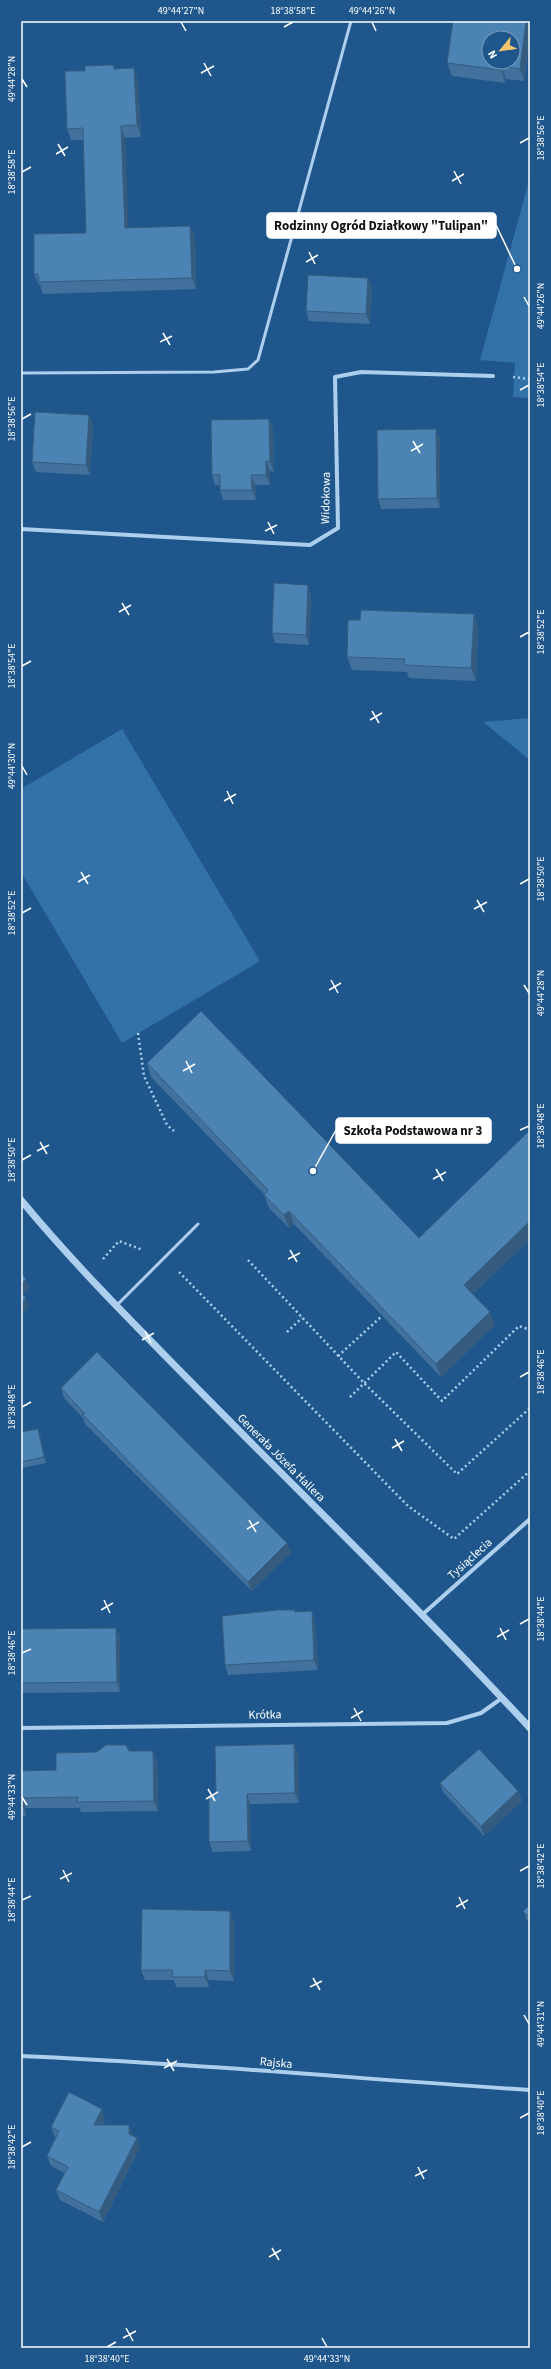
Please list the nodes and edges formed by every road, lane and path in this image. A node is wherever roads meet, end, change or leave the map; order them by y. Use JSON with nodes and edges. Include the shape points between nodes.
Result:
{"nodes":[{"id":1,"x":351,"y":21,"type":"edge"},
{"id":2,"x":21,"y":373,"type":"edge"},
{"id":3,"x":493,"y":376,"type":"dead end"},
{"id":4,"x":515,"y":377,"type":"dead end"},
{"id":5,"x":530,"y":378,"type":"edge"},
{"id":6,"x":21,"y":530,"type":"edge"},
{"id":7,"x":138,"y":1033,"type":"dead end"},
{"id":8,"x":174,"y":1131,"type":"dead end"},
{"id":9,"x":21,"y":1200,"type":"edge"},
{"id":10,"x":198,"y":1224,"type":"dead end"},
{"id":11,"x":164,"y":1258,"type":"junction"},
{"id":12,"x":248,"y":1260,"type":"dead end"},
{"id":13,"x":88,"y":1275,"type":"junction"},
{"id":14,"x":117,"y":1305,"type":"junction"},
{"id":15,"x":382,"y":1316,"type":"edge"},
{"id":16,"x":302,"y":1318,"type":"junction"},
{"id":17,"x":530,"y":1330,"type":"edge"},
{"id":18,"x":287,"y":1332,"type":"dead end"},
{"id":19,"x":338,"y":1356,"type":"junction"},
{"id":20,"x":364,"y":1383,"type":"junction"},
{"id":21,"x":350,"y":1397,"type":"dead end"},
{"id":22,"x":530,"y":1408,"type":"edge"},
{"id":23,"x":530,"y":1471,"type":"edge"},
{"id":24,"x":530,"y":1519,"type":"edge"},
{"id":25,"x":423,"y":1614,"type":"junction"},
{"id":26,"x":502,"y":1698,"type":"junction"},
{"id":27,"x":21,"y":1728,"type":"edge"},
{"id":28,"x":530,"y":1728,"type":"edge"},
{"id":29,"x":21,"y":2056,"type":"edge"},
{"id":30,"x":530,"y":2090,"type":"edge"}],
"edges":[{"from":1,"to":2,"type":"lane","via":[[258,360],[248,369],[214,372]]},
{"from":3,"to":6,"type":"street","name":"Widokowa","via":[[361,372],[335,377],[338,528],[310,545]]},
{"from":4,"to":5,"type":"path"},
{"from":7,"to":8,"type":"path","via":[[144,1076],[167,1125]]},
{"from":9,"to":13,"type":"street","name":"Generała Józefa Hallera"},
{"from":10,"to":11,"type":"lane"},
{"from":11,"to":13,"type":"path","via":[[119,1241]]},
{"from":11,"to":14,"type":"lane"},
{"from":11,"to":23,"type":"path","via":[[408,1506],[454,1539]]},
{"from":12,"to":16,"type":"path"},
{"from":13,"to":14,"type":"street","name":"Generała Józefa Hallera"},
{"from":14,"to":25,"type":"street","name":"Generała Józefa Hallera","via":[[286,1480]]},
{"from":15,"to":19,"type":"path"},
{"from":16,"to":18,"type":"path"},
{"from":16,"to":19,"type":"path"},
{"from":17,"to":20,"type":"path","via":[[519,1326],[442,1401],[396,1352]]},
{"from":19,"to":20,"type":"path"},
{"from":20,"to":21,"type":"path"},
{"from":20,"to":22,"type":"path","via":[[457,1474]]},
{"from":24,"to":25,"type":"street","name":"Tysiąclecia"},
{"from":25,"to":26,"type":"street","name":"Generała Józefa Hallera"},
{"from":26,"to":27,"type":"street","name":"Krótka","via":[[481,1713],[447,1723]]},
{"from":26,"to":28,"type":"street","name":"Generała Józefa Hallera"},
{"from":29,"to":30,"type":"street","name":"Rajska","via":[[142,2061]]}]}
